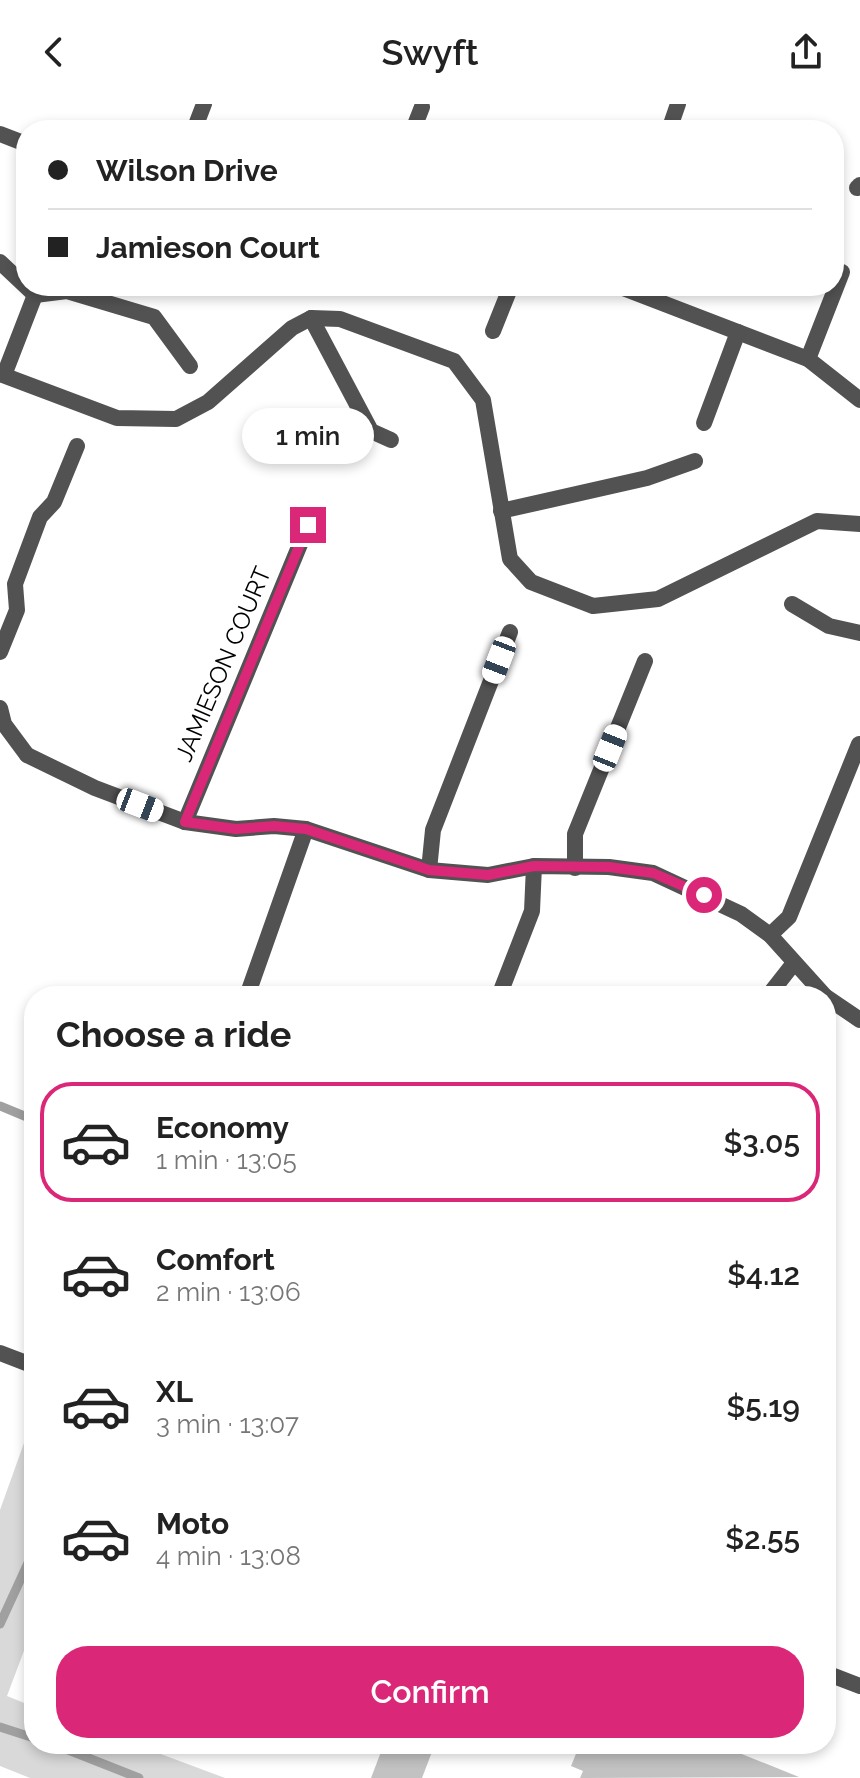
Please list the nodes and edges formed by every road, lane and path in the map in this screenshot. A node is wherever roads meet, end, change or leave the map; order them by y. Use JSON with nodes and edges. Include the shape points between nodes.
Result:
{"nodes":[{"id":1,"x":422,"y":107,"type":"dead end"},
{"id":2,"x":417,"y":120,"type":"edge"},
{"id":3,"x":0,"y":262,"type":"edge"},
{"id":4,"x":16,"y":277,"type":"edge"},
{"id":5,"x":35,"y":296,"type":"edge"},
{"id":6,"x":84,"y":296,"type":"edge"},
{"id":7,"x":507,"y":296,"type":"edge"},
{"id":8,"x":644,"y":296,"type":"edge"},
{"id":9,"x":833,"y":296,"type":"edge"},
{"id":10,"x":311,"y":318,"type":"junction"},
{"id":11,"x":493,"y":331,"type":"dead end"},
{"id":12,"x":738,"y":332,"type":"junction"},
{"id":13,"x":808,"y":359,"type":"junction"},
{"id":14,"x":190,"y":366,"type":"dead end"},
{"id":15,"x":2,"y":375,"type":"edge"},
{"id":16,"x":860,"y":400,"type":"edge"},
{"id":17,"x":704,"y":423,"type":"dead end"},
{"id":18,"x":391,"y":440,"type":"dead end"},
{"id":19,"x":77,"y":446,"type":"dead end"},
{"id":20,"x":695,"y":461,"type":"dead end"},
{"id":21,"x":501,"y":511,"type":"junction"},
{"id":22,"x":860,"y":524,"type":"edge"},
{"id":23,"x":308,"y":525,"type":"dead end"},
{"id":24,"x":792,"y":604,"type":"dead end"},
{"id":25,"x":510,"y":632,"type":"dead end"},
{"id":26,"x":860,"y":633,"type":"edge"},
{"id":27,"x":0,"y":652,"type":"edge"},
{"id":28,"x":645,"y":661,"type":"dead end"},
{"id":29,"x":0,"y":708,"type":"edge"},
{"id":30,"x":859,"y":744,"type":"edge"},
{"id":31,"x":185,"y":822,"type":"junction"},
{"id":32,"x":306,"y":829,"type":"junction"},
{"id":33,"x":534,"y":866,"type":"junction"},
{"id":34,"x":575,"y":868,"type":"junction"},
{"id":35,"x":429,"y":870,"type":"junction"},
{"id":36,"x":770,"y":935,"type":"junction"},
{"id":37,"x":794,"y":963,"type":"junction"},
{"id":38,"x":251,"y":986,"type":"edge"},
{"id":39,"x":503,"y":986,"type":"edge"},
{"id":40,"x":776,"y":986,"type":"edge"},
{"id":41,"x":815,"y":986,"type":"edge"},
{"id":42,"x":836,"y":1004,"type":"edge"},
{"id":43,"x":860,"y":1020,"type":"edge"},
{"id":44,"x":0,"y":1353,"type":"edge"},
{"id":45,"x":24,"y":1362,"type":"edge"},
{"id":46,"x":836,"y":1677,"type":"edge"},
{"id":47,"x":860,"y":1686,"type":"edge"}],
"edges":[{"from":1,"to":2,"type":"street"},
{"from":3,"to":4,"type":"street"},
{"from":5,"to":15,"type":"street"},
{"from":6,"to":14,"type":"street","via":[[154,317]]},
{"from":7,"to":11,"type":"street"},
{"from":8,"to":12,"type":"street"},
{"from":9,"to":13,"type":"street"},
{"from":10,"to":15,"type":"street","via":[[292,328],[208,402],[176,419],[117,418]]},
{"from":10,"to":18,"type":"street","via":[[371,431]]},
{"from":10,"to":21,"type":"street","via":[[340,319],[454,361],[483,400]]},
{"from":12,"to":13,"type":"street"},
{"from":12,"to":17,"type":"street"},
{"from":13,"to":16,"type":"street"},
{"from":19,"to":27,"type":"street","via":[[20,570],[17,610]]},
{"from":20,"to":21,"type":"street","via":[[647,478]]},
{"from":21,"to":22,"type":"street","via":[[510,559],[531,582],[593,606],[658,599],[817,521]]},
{"from":23,"to":31,"type":"street","name":"JAMIESON COURT"},
{"from":24,"to":26,"type":"street","via":[[829,626]]},
{"from":25,"to":35,"type":"street","via":[[433,830]]},
{"from":28,"to":34,"type":"street","via":[[575,834]]},
{"from":29,"to":31,"type":"street","via":[[4,724],[27,755]]},
{"from":30,"to":36,"type":"street","via":[[789,917]]},
{"from":31,"to":32,"type":"street","via":[[236,829]]},
{"from":32,"to":35,"type":"street"},
{"from":32,"to":38,"type":"street"},
{"from":33,"to":34,"type":"street"},
{"from":33,"to":35,"type":"street","via":[[488,875]]},
{"from":33,"to":39,"type":"street","via":[[532,911]]},
{"from":34,"to":36,"type":"street","via":[[653,873],[741,914]]},
{"from":36,"to":37,"type":"street"},
{"from":37,"to":40,"type":"street"},
{"from":37,"to":41,"type":"street"},
{"from":42,"to":43,"type":"street"},
{"from":44,"to":45,"type":"street"},
{"from":46,"to":47,"type":"street"}]}
